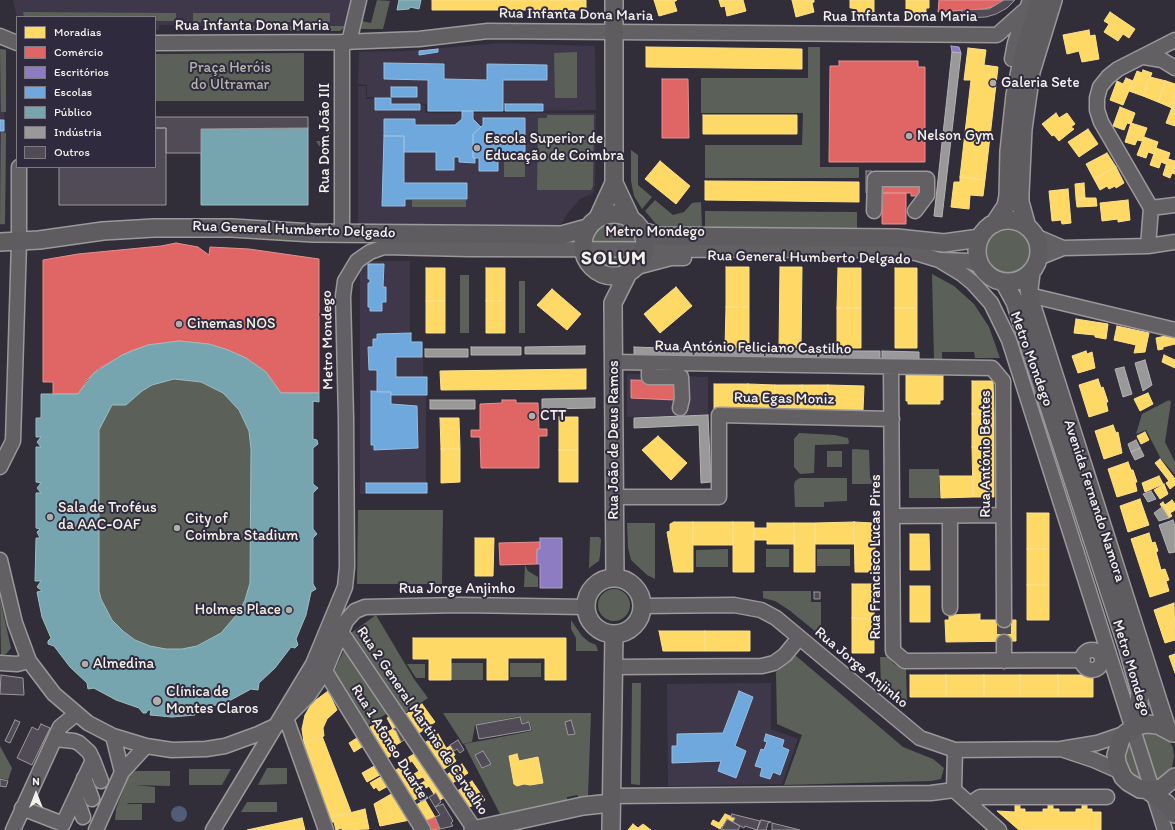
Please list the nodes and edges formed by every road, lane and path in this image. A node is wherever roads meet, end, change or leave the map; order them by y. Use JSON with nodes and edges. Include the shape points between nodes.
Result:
{"nodes":[{"id":1,"x":359,"y":0,"type":"edge"},
{"id":2,"x":614,"y":0,"type":"edge"},
{"id":3,"x":1040,"y":0,"type":"edge"},
{"id":4,"x":1053,"y":0,"type":"edge"},
{"id":5,"x":1027,"y":6,"type":"edge"},
{"id":6,"x":614,"y":33,"type":"junction"},
{"id":7,"x":997,"y":35,"type":"junction"},
{"id":8,"x":0,"y":36,"type":"edge"},
{"id":9,"x":1174,"y":41,"type":"edge"},
{"id":10,"x":346,"y":42,"type":"junction"},
{"id":11,"x":16,"y":43,"type":"edge"},
{"id":12,"x":156,"y":43,"type":"edge"},
{"id":13,"x":1144,"y":57,"type":"junction"},
{"id":14,"x":1175,"y":60,"type":"edge"},
{"id":15,"x":1016,"y":66,"type":"junction"},
{"id":16,"x":1175,"y":68,"type":"edge"},
{"id":17,"x":18,"y":168,"type":"edge"},
{"id":18,"x":614,"y":183,"type":"junction"},
{"id":19,"x":1175,"y":205,"type":"edge"},
{"id":20,"x":1151,"y":208,"type":"junction"},
{"id":21,"x":874,"y":211,"type":"dead end"},
{"id":22,"x":915,"y":211,"type":"dead end"},
{"id":23,"x":593,"y":223,"type":"junction"},
{"id":24,"x":994,"y":224,"type":"junction"},
{"id":25,"x":637,"y":225,"type":"junction"},
{"id":26,"x":1031,"y":231,"type":"junction"},
{"id":27,"x":342,"y":233,"type":"junction"},
{"id":28,"x":980,"y":238,"type":"junction"},
{"id":29,"x":0,"y":242,"type":"edge"},
{"id":30,"x":19,"y":242,"type":"junction"},
{"id":31,"x":1175,"y":242,"type":"edge"},
{"id":32,"x":1148,"y":246,"type":"junction"},
{"id":33,"x":1063,"y":248,"type":"junction"},
{"id":34,"x":583,"y":249,"type":"junction"},
{"id":35,"x":645,"y":250,"type":"junction"},
{"id":36,"x":939,"y":260,"type":"junction"},
{"id":37,"x":1035,"y":265,"type":"junction"},
{"id":38,"x":981,"y":266,"type":"junction"},
{"id":39,"x":596,"y":270,"type":"junction"},
{"id":40,"x":632,"y":270,"type":"junction"},
{"id":41,"x":1004,"y":282,"type":"junction"},
{"id":42,"x":1029,"y":295,"type":"junction"},
{"id":43,"x":613,"y":303,"type":"junction"},
{"id":44,"x":1175,"y":330,"type":"edge"},
{"id":45,"x":614,"y":362,"type":"junction"},
{"id":46,"x":649,"y":363,"type":"junction"},
{"id":47,"x":891,"y":367,"type":"junction"},
{"id":48,"x":680,"y":408,"type":"dead end"},
{"id":49,"x":892,"y":419,"type":"junction"},
{"id":50,"x":0,"y":467,"type":"edge"},
{"id":51,"x":614,"y":497,"type":"junction"},
{"id":52,"x":1003,"y":515,"type":"junction"},
{"id":53,"x":893,"y":516,"type":"junction"},
{"id":54,"x":950,"y":516,"type":"junction"},
{"id":55,"x":0,"y":560,"type":"edge"},
{"id":56,"x":615,"y":578,"type":"junction"},
{"id":57,"x":642,"y":606,"type":"junction"},
{"id":58,"x":586,"y":607,"type":"junction"},
{"id":59,"x":950,"y":608,"type":"dead end"},
{"id":60,"x":1004,"y":620,"type":"tunnel mouth"},
{"id":61,"x":341,"y":632,"type":"junction"},
{"id":62,"x":614,"y":634,"type":"junction"},
{"id":63,"x":799,"y":638,"type":"junction"},
{"id":64,"x":1004,"y":642,"type":"tunnel mouth"},
{"id":65,"x":1083,"y":660,"type":"dead end"},
{"id":66,"x":29,"y":661,"type":"junction"},
{"id":67,"x":1004,"y":661,"type":"junction"},
{"id":68,"x":0,"y":663,"type":"edge"},
{"id":69,"x":613,"y":667,"type":"junction"},
{"id":70,"x":325,"y":671,"type":"junction"},
{"id":71,"x":76,"y":714,"type":"junction"},
{"id":72,"x":281,"y":722,"type":"junction"},
{"id":73,"x":1132,"y":729,"type":"junction"},
{"id":74,"x":1172,"y":733,"type":"edge"},
{"id":75,"x":113,"y":736,"type":"junction"},
{"id":76,"x":54,"y":739,"type":"junction"},
{"id":77,"x":146,"y":746,"type":"junction"},
{"id":78,"x":1061,"y":749,"type":"junction"},
{"id":79,"x":955,"y":750,"type":"junction"},
{"id":80,"x":1119,"y":771,"type":"junction"},
{"id":81,"x":122,"y":772,"type":"junction"},
{"id":82,"x":1175,"y":778,"type":"edge"},
{"id":83,"x":82,"y":783,"type":"junction"},
{"id":84,"x":954,"y":790,"type":"junction"},
{"id":85,"x":1152,"y":792,"type":"junction"},
{"id":86,"x":1107,"y":797,"type":"dead end"},
{"id":87,"x":611,"y":799,"type":"junction"},
{"id":88,"x":90,"y":804,"type":"junction"},
{"id":89,"x":970,"y":804,"type":"junction"},
{"id":90,"x":22,"y":808,"type":"junction"},
{"id":91,"x":1175,"y":814,"type":"edge"},
{"id":92,"x":13,"y":830,"type":"edge"},
{"id":93,"x":96,"y":830,"type":"edge"},
{"id":94,"x":213,"y":830,"type":"edge"},
{"id":95,"x":326,"y":830,"type":"edge"},
{"id":96,"x":423,"y":830,"type":"edge"},
{"id":97,"x":474,"y":830,"type":"edge"},
{"id":98,"x":611,"y":830,"type":"edge"},
{"id":99,"x":999,"y":830,"type":"edge"},
{"id":100,"x":1165,"y":830,"type":"edge"}],
"edges":[{"from":1,"to":10,"type":"street","name":"Rua Dom João III"},
{"from":2,"to":6,"type":"main road"},
{"from":3,"to":15,"type":"main road"},
{"from":4,"to":26,"type":"main road","via":[[1031,72],[1023,129],[1020,202]]},
{"from":5,"to":7,"type":"street","name":"Rua Infanta Dona Maria"},
{"from":5,"to":15,"type":"street","via":[[1014,43]]},
{"from":6,"to":7,"type":"street","name":"Rua Infanta Dona Maria"},
{"from":6,"to":10,"type":"street","name":"Rua Infanta Dona Maria","via":[[488,31],[419,39]]},
{"from":6,"to":18,"type":"main road"},
{"from":7,"to":15,"type":"street","name":"Rua Infanta Dona Maria"},
{"from":8,"to":11,"type":"street"},
{"from":9,"to":13,"type":"street"},
{"from":9,"to":14,"type":"street"},
{"from":10,"to":12,"type":"street","name":"Rua Infanta Dona Maria"},
{"from":10,"to":27,"type":"street","name":"Rua Dom João III"},
{"from":13,"to":16,"type":"street","via":[[1162,60]]},
{"from":13,"to":20,"type":"street","via":[[1108,77],[1100,87],[1097,110],[1101,122]]},
{"from":15,"to":24,"type":"main road","via":[[1009,144],[1008,196],[1006,206]]},
{"from":17,"to":30,"type":"street"},
{"from":18,"to":23,"type":"main road"},
{"from":18,"to":25,"type":"main road"},
{"from":19,"to":20,"type":"street"},
{"from":20,"to":32,"type":"street"},
{"from":21,"to":22,"type":"street","via":[[875,179],[927,179],[927,195]]},
{"from":23,"to":25,"type":"main road","name":"Rua General Humberto Delgado","via":[[615,213]]},
{"from":23,"to":27,"type":"main road","name":"Rua General Humberto Delgado","via":[[562,235]]},
{"from":23,"to":34,"type":"main road","via":[[583,242]]},
{"from":24,"to":26,"type":"main road","via":[[1000,221],[1014,221]]},
{"from":24,"to":28,"type":"main road","via":[[984,231]]},
{"from":25,"to":28,"type":"main road","name":"Rua General Humberto Delgado","via":[[660,236],[885,238],[944,242]]},
{"from":25,"to":35,"type":"main road"},
{"from":26,"to":33,"type":"street"},
{"from":26,"to":37,"type":"main road","via":[[1038,243]]},
{"from":27,"to":30,"type":"main road","name":"Rua General Humberto Delgado","via":[[169,227],[103,231]]},
{"from":28,"to":38,"type":"main road","via":[[977,252]]},
{"from":29,"to":30,"type":"main road","name":"Rua General Humberto Delgado"},
{"from":30,"to":50,"type":"street","via":[[13,441]]},
{"from":31,"to":32,"type":"street"},
{"from":32,"to":33,"type":"street"},
{"from":33,"to":37,"type":"street"},
{"from":34,"to":35,"type":"street","name":"Metro Mondego"},
{"from":34,"to":39,"type":"main road","name":"Rua João de Deus Ramos","via":[[586,259]]},
{"from":34,"to":72,"type":"street","name":"Metro Mondego","via":[[384,247],[370,252],[357,261],[350,270],[343,296],[348,567],[345,587],[313,664]]},
{"from":35,"to":36,"type":"street","name":"Metro Mondego","via":[[884,250],[916,253]]},
{"from":35,"to":40,"type":"main road","name":"Rua João de Deus Ramos","via":[[642,259]]},
{"from":36,"to":38,"type":"street","name":"Rua General Humberto Delgado","via":[[968,261]]},
{"from":36,"to":40,"type":"street","name":"Rua General Humberto Delgado","via":[[695,257],[671,258]]},
{"from":36,"to":73,"type":"street","name":"Metro Mondego","via":[[973,283],[992,303],[1006,330]]},
{"from":37,"to":41,"type":"main road","via":[[1017,281]]},
{"from":37,"to":42,"type":"main road","name":"Avenida Fernando Namora"},
{"from":38,"to":41,"type":"main road","via":[[991,277]]},
{"from":39,"to":40,"type":"main road","via":[[606,276]]},
{"from":39,"to":43,"type":"main road","name":"Rua João de Deus Ramos"},
{"from":40,"to":43,"type":"main road","name":"Rua João de Deus Ramos"},
{"from":41,"to":73,"type":"main road","name":"Avenida Fernando Namora","via":[[1015,302],[1130,656],[1140,692]]},
{"from":42,"to":44,"type":"street"},
{"from":42,"to":74,"type":"main road","name":"Avenida Fernando Namora","via":[[1098,517]]},
{"from":43,"to":45,"type":"main road","name":"Rua João de Deus Ramos"},
{"from":45,"to":46,"type":"street","name":"Rua António Feliciano Castilho"},
{"from":45,"to":51,"type":"main road","name":"Rua João de Deus Ramos"},
{"from":46,"to":47,"type":"street","name":"Rua António Feliciano Castilho"},
{"from":46,"to":48,"type":"street","via":[[649,377],[681,377]]},
{"from":47,"to":49,"type":"street","name":"Rua Francisco Lucas Pires"},
{"from":47,"to":52,"type":"street","name":"Rua António Bentes","via":[[992,368],[998,374],[1003,381]]},
{"from":49,"to":51,"type":"street","name":"Rua Egas Moniz","via":[[719,415],[719,497]]},
{"from":49,"to":53,"type":"street","name":"Rua Francisco Lucas Pires"},
{"from":51,"to":56,"type":"main road","name":"Rua João de Deus Ramos"},
{"from":52,"to":54,"type":"street"},
{"from":52,"to":60,"type":"street","name":"Rua António Bentes"},
{"from":53,"to":54,"type":"street"},
{"from":53,"to":67,"type":"street","name":"Rua Francisco Lucas Pires","via":[[893,651],[905,661]]},
{"from":54,"to":59,"type":"street"},
{"from":55,"to":66,"type":"street","via":[[15,623]]},
{"from":56,"to":57,"type":"main road","via":[[624,579],[632,584],[637,590]]},
{"from":56,"to":58,"type":"main road","via":[[597,583],[589,594]]},
{"from":57,"to":62,"type":"main road","via":[[637,622],[626,631]]},
{"from":57,"to":63,"type":"street","name":"Rua Jorge Anjinho","via":[[748,607],[776,618]]},
{"from":58,"to":61,"type":"street","name":"Rua Jorge Anjinho","via":[[365,607],[351,616]]},
{"from":58,"to":62,"type":"main road","via":[[587,615],[597,629]]},
{"from":61,"to":70,"type":"street"},
{"from":61,"to":97,"type":"street","name":"Rua 2 General Martins de Carvalho"},
{"from":62,"to":69,"type":"main road"},
{"from":63,"to":69,"type":"street","via":[[774,663],[762,666]]},
{"from":63,"to":79,"type":"street","name":"Rua Jorge Anjinho","via":[[920,738]]},
{"from":64,"to":67,"type":"street"},
{"from":65,"to":67,"type":"street","name":"Rua Francisco Lucas Pires"},
{"from":66,"to":68,"type":"street","via":[[17,664]]},
{"from":66,"to":71,"type":"street","via":[[54,694]]},
{"from":69,"to":87,"type":"main road"},
{"from":70,"to":72,"type":"street","via":[[308,696]]},
{"from":70,"to":96,"type":"street","name":"Rua 1 Afonso Duarte"},
{"from":71,"to":75,"type":"street"},
{"from":71,"to":76,"type":"street","via":[[60,727]]},
{"from":72,"to":77,"type":"street","via":[[245,739],[218,747],[172,750]]},
{"from":72,"to":94,"type":"street","name":"Metro Mondego"},
{"from":72,"to":95,"type":"street"},
{"from":73,"to":74,"type":"main road","name":"Avenida Fernando Namora","via":[[1147,724],[1158,725]]},
{"from":73,"to":78,"type":"street","name":"Rua Jorge Anjinho","via":[[1096,743]]},
{"from":73,"to":80,"type":"main road","name":"Avenida Fernando Namora","via":[[1119,743],[1116,755]]},
{"from":73,"to":85,"type":"street","name":"Metro Mondego"},
{"from":75,"to":77,"type":"street"},
{"from":75,"to":81,"type":"street"},
{"from":76,"to":83,"type":"street","via":[[79,743],[89,752]]},
{"from":76,"to":90,"type":"street"},
{"from":77,"to":81,"type":"street"},
{"from":78,"to":79,"type":"street","name":"Rua Jorge Anjinho"},
{"from":78,"to":80,"type":"street","name":"Rua Jorge Anjinho"},
{"from":79,"to":84,"type":"street"},
{"from":80,"to":85,"type":"main road","via":[[1134,786]]},
{"from":81,"to":93,"type":"street"},
{"from":82,"to":85,"type":"main road"},
{"from":83,"to":88,"type":"street"},
{"from":83,"to":88,"type":"street"},
{"from":83,"to":88,"type":"street"},
{"from":83,"to":90,"type":"street","via":[[63,824]]},
{"from":84,"to":87,"type":"street","via":[[931,793]]},
{"from":84,"to":89,"type":"street"},
{"from":85,"to":91,"type":"main road"},
{"from":85,"to":100,"type":"street","name":"Metro Mondego"},
{"from":86,"to":89,"type":"street","via":[[980,797]]},
{"from":87,"to":97,"type":"main road"},
{"from":87,"to":98,"type":"main road"},
{"from":89,"to":99,"type":"street"},
{"from":90,"to":92,"type":"street"}]}
